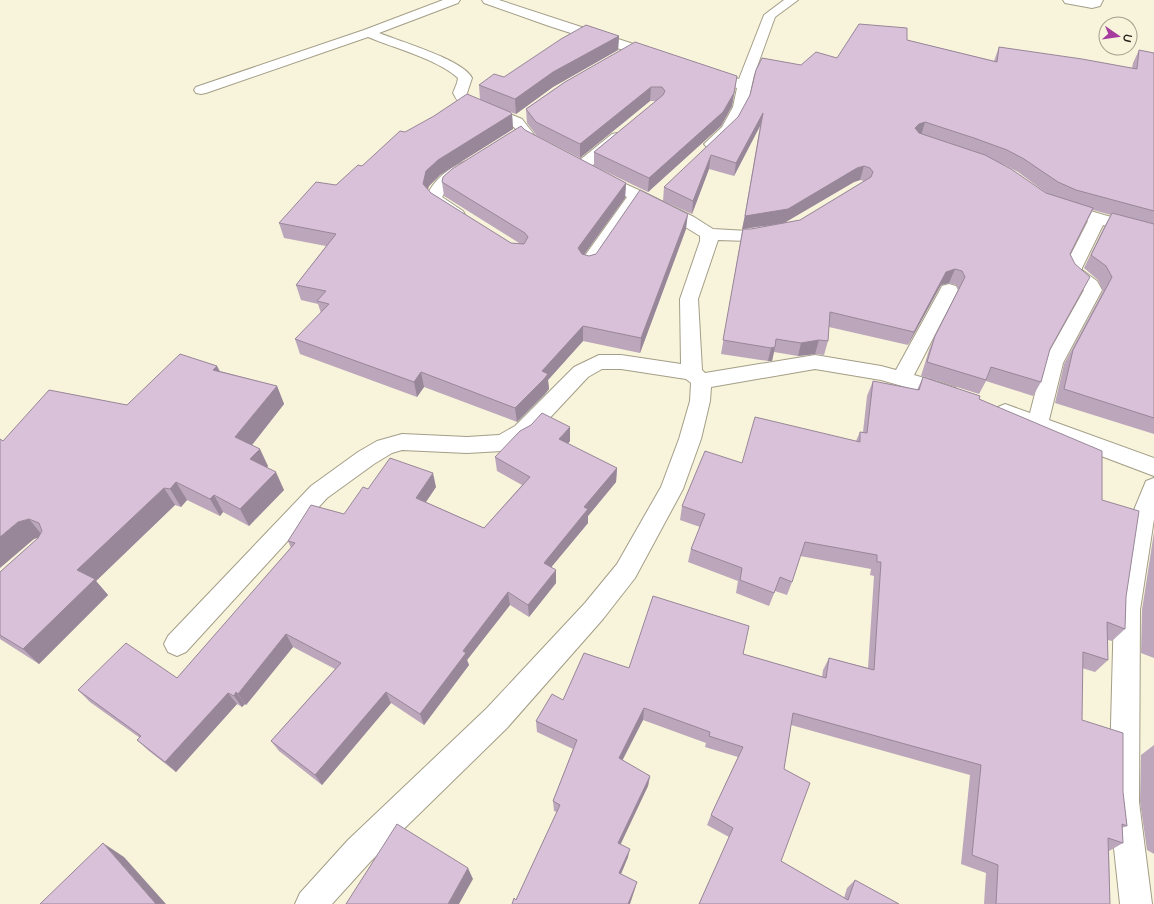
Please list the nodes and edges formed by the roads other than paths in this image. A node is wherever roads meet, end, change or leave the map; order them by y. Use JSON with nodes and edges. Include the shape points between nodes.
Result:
{"nodes":[{"id":1,"x":454,"y":0,"type":"edge"},
{"id":2,"x":488,"y":0,"type":"edge"},
{"id":3,"x":792,"y":0,"type":"edge"},
{"id":4,"x":1069,"y":0,"type":"edge"},
{"id":5,"x":1097,"y":0,"type":"edge"},
{"id":6,"x":368,"y":33,"type":"junction"},
{"id":7,"x":633,"y":49,"type":"junction"},
{"id":8,"x":619,"y":56,"type":"edge"},
{"id":9,"x":670,"y":61,"type":"edge"},
{"id":10,"x":693,"y":68,"type":"edge"},
{"id":11,"x":745,"y":86,"type":"junction"},
{"id":12,"x":201,"y":90,"type":"dead end"},
{"id":13,"x":627,"y":129,"type":"edge"},
{"id":14,"x":700,"y":154,"type":"edge"},
{"id":15,"x":482,"y":156,"type":"edge"},
{"id":16,"x":569,"y":161,"type":"junction"},
{"id":17,"x":649,"y":196,"type":"junction"},
{"id":18,"x":1045,"y":200,"type":"edge"},
{"id":19,"x":1098,"y":219,"type":"junction"},
{"id":20,"x":473,"y":225,"type":"edge"},
{"id":21,"x":783,"y":229,"type":"edge"},
{"id":22,"x":1154,"y":233,"type":"edge"},
{"id":23,"x":710,"y":234,"type":"junction"},
{"id":24,"x":588,"y":264,"type":"edge"},
{"id":25,"x":949,"y":290,"type":"dead end"},
{"id":26,"x":696,"y":377,"type":"junction"},
{"id":27,"x":902,"y":378,"type":"junction"},
{"id":28,"x":1038,"y":423,"type":"junction"},
{"id":29,"x":1154,"y":467,"type":"edge"},
{"id":30,"x":1154,"y":487,"type":"edge"},
{"id":31,"x":177,"y":644,"type":"dead end"},
{"id":32,"x":311,"y":904,"type":"edge"},
{"id":33,"x":1136,"y":904,"type":"edge"}],
"edges":[{"from":1,"to":6,"type":"street"},
{"from":2,"to":7,"type":"street"},
{"from":3,"to":11,"type":"street","via":[[770,15],[747,74]]},
{"from":4,"to":5,"type":"street","via":[[1092,4]]},
{"from":6,"to":12,"type":"street"},
{"from":6,"to":16,"type":"street","via":[[452,68],[465,78],[460,94],[464,100],[521,126],[531,140]]},
{"from":7,"to":8,"type":"street"},
{"from":7,"to":9,"type":"street"},
{"from":10,"to":11,"type":"street"},
{"from":11,"to":14,"type":"street","via":[[740,107],[728,129]]},
{"from":13,"to":16,"type":"street"},
{"from":15,"to":20,"type":"street","via":[[446,179],[436,189],[434,198]]},
{"from":16,"to":17,"type":"street"},
{"from":17,"to":23,"type":"street"},
{"from":17,"to":24,"type":"street"},
{"from":18,"to":19,"type":"street"},
{"from":19,"to":22,"type":"street"},
{"from":19,"to":28,"type":"street","via":[[1073,268],[1074,273],[1091,285],[1092,290],[1053,363]]},
{"from":21,"to":23,"type":"street","via":[[748,236]]},
{"from":23,"to":26,"type":"street","via":[[689,299],[690,351]]},
{"from":25,"to":27,"type":"street"},
{"from":26,"to":27,"type":"street","via":[[815,362]]},
{"from":26,"to":31,"type":"street","via":[[621,362],[599,362],[581,372],[523,432],[502,443],[466,446],[402,442],[384,447],[319,492]]},
{"from":26,"to":32,"type":"street","via":[[700,401],[672,489],[626,571],[594,611],[497,718],[359,851]]},
{"from":27,"to":28,"type":"street"},
{"from":28,"to":29,"type":"street"},
{"from":30,"to":33,"type":"street","via":[[1140,522],[1127,610],[1124,802]]}]}
